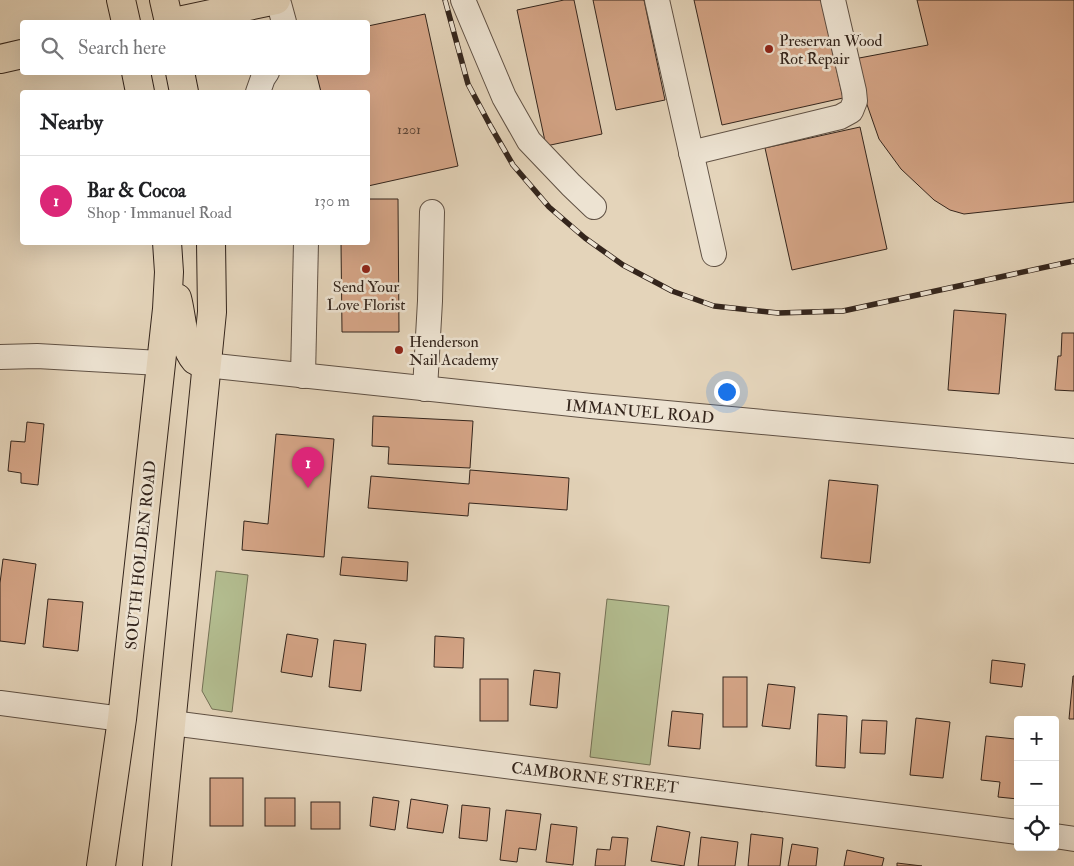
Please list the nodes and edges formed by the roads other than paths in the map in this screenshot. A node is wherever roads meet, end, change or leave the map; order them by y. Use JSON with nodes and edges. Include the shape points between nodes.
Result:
{"nodes":[{"id":1,"x":121,"y":0,"type":"edge"},
{"id":2,"x":164,"y":0,"type":"edge"},
{"id":3,"x":277,"y":0,"type":"edge"},
{"id":4,"x":463,"y":0,"type":"edge"},
{"id":5,"x":657,"y":0,"type":"edge"},
{"id":6,"x":833,"y":0,"type":"edge"},
{"id":7,"x":126,"y":20,"type":"edge"},
{"id":8,"x":169,"y":20,"type":"edge"},
{"id":9,"x":183,"y":20,"type":"edge"},
{"id":10,"x":283,"y":20,"type":"edge"},
{"id":11,"x":20,"y":54,"type":"edge"},
{"id":12,"x":0,"y":59,"type":"edge"},
{"id":13,"x":137,"y":75,"type":"edge"},
{"id":14,"x":181,"y":75,"type":"edge"},
{"id":15,"x":265,"y":75,"type":"edge"},
{"id":16,"x":140,"y":90,"type":"edge"},
{"id":17,"x":184,"y":90,"type":"edge"},
{"id":18,"x":259,"y":90,"type":"edge"},
{"id":19,"x":691,"y":154,"type":"junction"},
{"id":20,"x":594,"y":207,"type":"dead end"},
{"id":21,"x":432,"y":212,"type":"dead end"},
{"id":22,"x":167,"y":245,"type":"edge"},
{"id":23,"x":211,"y":245,"type":"edge"},
{"id":24,"x":306,"y":245,"type":"edge"},
{"id":25,"x":714,"y":254,"type":"dead end"},
{"id":26,"x":170,"y":272,"type":"junction"},
{"id":27,"x":0,"y":357,"type":"edge"},
{"id":28,"x":160,"y":363,"type":"junction"},
{"id":29,"x":206,"y":365,"type":"junction"},
{"id":30,"x":303,"y":376,"type":"junction"},
{"id":31,"x":425,"y":389,"type":"junction"},
{"id":32,"x":1074,"y":451,"type":"edge"},
{"id":33,"x":0,"y":703,"type":"edge"},
{"id":34,"x":122,"y":719,"type":"junction"},
{"id":35,"x":172,"y":723,"type":"junction"},
{"id":36,"x":1014,"y":831,"type":"edge"},
{"id":37,"x":1059,"y":837,"type":"edge"},
{"id":38,"x":1074,"y":839,"type":"edge"},
{"id":39,"x":102,"y":866,"type":"edge"},
{"id":40,"x":157,"y":866,"type":"edge"}],
"edges":[{"from":1,"to":7,"type":"main road"},
{"from":2,"to":8,"type":"main road"},
{"from":3,"to":9,"type":"main road"},
{"from":3,"to":10,"type":"street"},
{"from":4,"to":20,"type":"street","via":[[504,97],[529,141]]},
{"from":5,"to":19,"type":"street"},
{"from":6,"to":19,"type":"street","via":[[854,91],[851,111],[840,117]]},
{"from":11,"to":12,"type":"main road"},
{"from":13,"to":16,"type":"main road"},
{"from":14,"to":17,"type":"main road"},
{"from":15,"to":18,"type":"street"},
{"from":19,"to":25,"type":"street"},
{"from":21,"to":31,"type":"street"},
{"from":22,"to":26,"type":"main road","name":"SOUTH HOLDEN ROAD"},
{"from":23,"to":29,"type":"main road","via":[[212,312]]},
{"from":24,"to":30,"type":"street"},
{"from":26,"to":28,"type":"main road","name":"SOUTH HOLDEN ROAD"},
{"from":26,"to":29,"type":"main road","via":[[190,351],[196,361]]},
{"from":27,"to":28,"type":"street"},
{"from":28,"to":34,"type":"main road","name":"SOUTH HOLDEN ROAD"},
{"from":29,"to":30,"type":"street","name":"IMMANUEL ROAD"},
{"from":29,"to":35,"type":"main road"},
{"from":30,"to":31,"type":"street","name":"IMMANUEL ROAD"},
{"from":31,"to":32,"type":"street","name":"IMMANUEL ROAD"},
{"from":33,"to":34,"type":"street"},
{"from":34,"to":39,"type":"main road","name":"SOUTH HOLDEN ROAD"},
{"from":35,"to":36,"type":"street","name":"CAMBORNE STREET"},
{"from":35,"to":40,"type":"main road"},
{"from":37,"to":38,"type":"street"}]}
